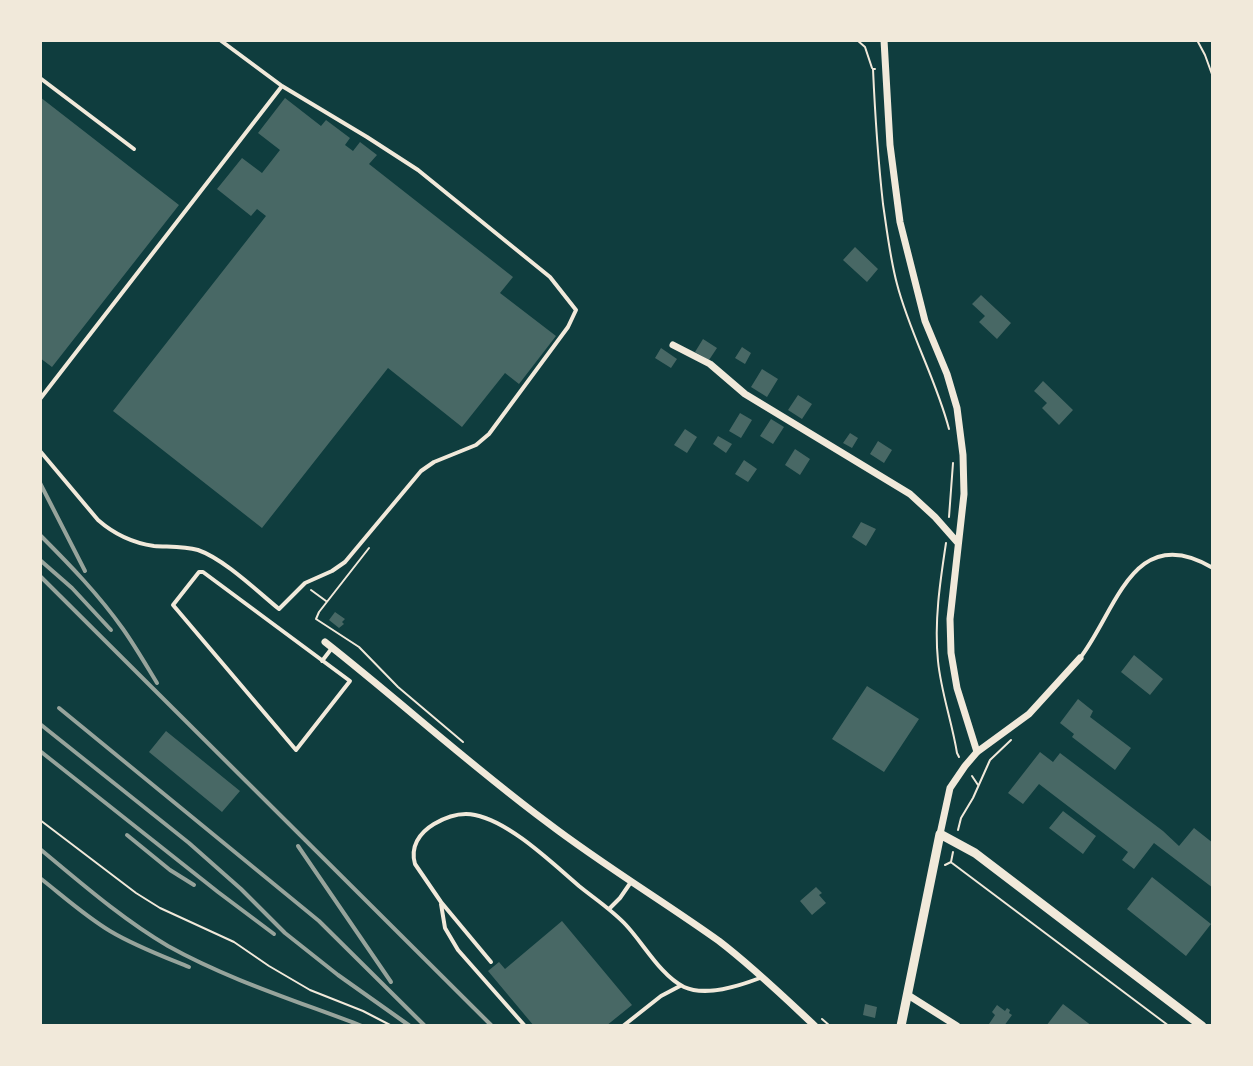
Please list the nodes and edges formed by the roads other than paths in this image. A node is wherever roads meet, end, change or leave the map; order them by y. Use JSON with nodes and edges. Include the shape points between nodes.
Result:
{"nodes":[{"id":1,"x":220,"y":40,"type":"edge"},
{"id":2,"x":884,"y":40,"type":"edge"},
{"id":3,"x":40,"y":78,"type":"edge"},
{"id":4,"x":282,"y":86,"type":"junction"},
{"id":5,"x":134,"y":149,"type":"dead end"},
{"id":6,"x":673,"y":345,"type":"dead end"},
{"id":7,"x":40,"y":399,"type":"edge"},
{"id":8,"x":40,"y":451,"type":"edge"},
{"id":9,"x":958,"y":543,"type":"junction"},
{"id":10,"x":1213,"y":568,"type":"edge"},
{"id":11,"x":325,"y":642,"type":"dead end"},
{"id":12,"x":332,"y":648,"type":"junction"},
{"id":13,"x":1080,"y":658,"type":"joint"},
{"id":14,"x":322,"y":661,"type":"junction"},
{"id":15,"x":977,"y":752,"type":"junction"},
{"id":16,"x":940,"y":834,"type":"junction"},
{"id":17,"x":631,"y":882,"type":"junction"},
{"id":18,"x":441,"y":902,"type":"junction"},
{"id":19,"x":609,"y":908,"type":"junction"},
{"id":20,"x":491,"y":962,"type":"dead end"},
{"id":21,"x":763,"y":977,"type":"junction"},
{"id":22,"x":680,"y":986,"type":"junction"},
{"id":23,"x":908,"y":995,"type":"junction"},
{"id":24,"x":525,"y":1026,"type":"edge"},
{"id":25,"x":623,"y":1026,"type":"edge"},
{"id":26,"x":815,"y":1026,"type":"edge"},
{"id":27,"x":901,"y":1026,"type":"edge"},
{"id":28,"x":957,"y":1026,"type":"edge"},
{"id":29,"x":1202,"y":1026,"type":"edge"}],
"edges":[{"from":1,"to":4,"type":"lane"},
{"from":2,"to":9,"type":"street","via":[[900,222],[925,321],[957,408],[964,494]]},
{"from":3,"to":5,"type":"lane"},
{"from":4,"to":7,"type":"lane"},
{"from":4,"to":8,"type":"lane","via":[[418,170],[550,277],[576,310],[568,327],[489,434],[428,465],[345,562],[305,583],[279,609],[204,553],[121,536],[98,520]]},
{"from":6,"to":9,"type":"street","via":[[910,494]]},
{"from":9,"to":15,"type":"street","via":[[951,653]]},
{"from":10,"to":13,"type":"lane","via":[[1179,555],[1147,563],[1119,592]]},
{"from":11,"to":12,"type":"street"},
{"from":12,"to":14,"type":"lane"},
{"from":12,"to":17,"type":"street","via":[[493,781]]},
{"from":13,"to":15,"type":"street","via":[[1029,714]]},
{"from":14,"to":14,"type":"lane","via":[[350,681],[296,750],[173,605],[203,572]]},
{"from":15,"to":16,"type":"street","via":[[950,788]]},
{"from":16,"to":23,"type":"street"},
{"from":16,"to":29,"type":"street","via":[[975,853]]},
{"from":17,"to":19,"type":"lane"},
{"from":17,"to":21,"type":"street"},
{"from":18,"to":19,"type":"lane","via":[[415,864],[413,850],[430,826],[466,814],[492,820],[512,833]]},
{"from":18,"to":20,"type":"lane"},
{"from":18,"to":24,"type":"lane","via":[[445,928],[458,950]]},
{"from":19,"to":22,"type":"lane"},
{"from":21,"to":22,"type":"lane","via":[[710,990]]},
{"from":21,"to":26,"type":"street"},
{"from":22,"to":25,"type":"lane"},
{"from":23,"to":27,"type":"street"},
{"from":23,"to":28,"type":"street"}]}
